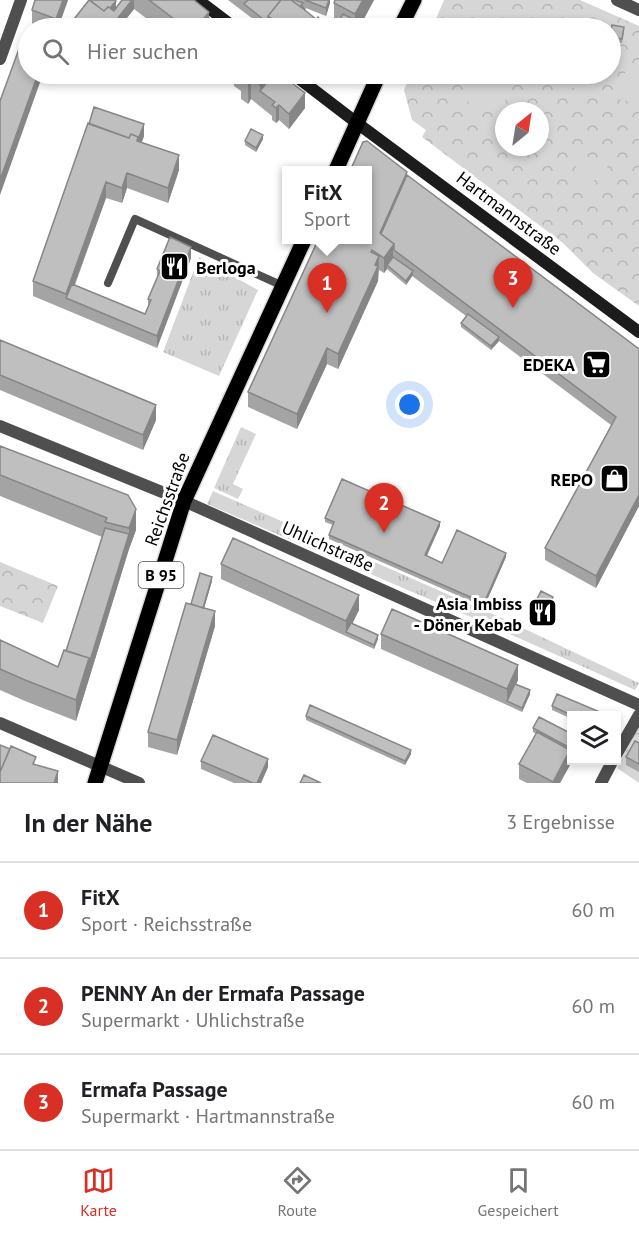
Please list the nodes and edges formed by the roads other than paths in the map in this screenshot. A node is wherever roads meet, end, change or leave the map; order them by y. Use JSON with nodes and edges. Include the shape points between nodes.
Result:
{"nodes":[{"id":1,"x":21,"y":0,"type":"edge"},
{"id":2,"x":198,"y":0,"type":"edge"},
{"id":3,"x":414,"y":0,"type":"edge"},
{"id":4,"x":617,"y":0,"type":"edge"},
{"id":5,"x":639,"y":10,"type":"edge"},
{"id":6,"x":222,"y":18,"type":"edge"},
{"id":7,"x":405,"y":18,"type":"edge"},
{"id":8,"x":0,"y":59,"type":"edge"},
{"id":9,"x":306,"y":84,"type":"edge"},
{"id":10,"x":375,"y":84,"type":"edge"},
{"id":11,"x":357,"y":123,"type":"junction"},
{"id":12,"x":338,"y":166,"type":"edge"},
{"id":13,"x":302,"y":244,"type":"edge"},
{"id":14,"x":108,"y":283,"type":"dead end"},
{"id":15,"x":283,"y":286,"type":"junction"},
{"id":16,"x":639,"y":332,"type":"edge"},
{"id":17,"x":0,"y":426,"type":"edge"},
{"id":18,"x":184,"y":501,"type":"junction"},
{"id":19,"x":639,"y":705,"type":"edge"},
{"id":20,"x":639,"y":715,"type":"edge"},
{"id":21,"x":0,"y":723,"type":"edge"},
{"id":22,"x":621,"y":746,"type":"edge"},
{"id":23,"x":610,"y":765,"type":"edge"},
{"id":24,"x":100,"y":766,"type":"junction"},
{"id":25,"x":95,"y":783,"type":"edge"},
{"id":26,"x":140,"y":783,"type":"edge"},
{"id":27,"x":601,"y":783,"type":"edge"}],
"edges":[{"from":1,"to":8,"type":"street"},
{"from":2,"to":6,"type":"main road"},
{"from":3,"to":7,"type":"main road"},
{"from":4,"to":5,"type":"street"},
{"from":9,"to":11,"type":"main road","name":"Hartmannstraße"},
{"from":10,"to":11,"type":"main road"},
{"from":11,"to":12,"type":"main road"},
{"from":11,"to":16,"type":"main road","name":"Hartmannstraße"},
{"from":13,"to":15,"type":"main road","name":"Reichsstraße","number":"B 95"},
{"from":14,"to":15,"type":"lane","via":[[135,219]]},
{"from":15,"to":18,"type":"main road","name":"Reichsstraße","number":"B 95"},
{"from":17,"to":18,"type":"street","name":"Uhlichstraße"},
{"from":18,"to":19,"type":"street","name":"Uhlichstraße"},
{"from":18,"to":24,"type":"main road","name":"Reichsstraße","number":"B 95"},
{"from":20,"to":22,"type":"street"},
{"from":21,"to":24,"type":"street"},
{"from":23,"to":27,"type":"street"},
{"from":24,"to":25,"type":"main road","name":"Reichsstraße","number":"B 95"},
{"from":24,"to":26,"type":"street"}]}
